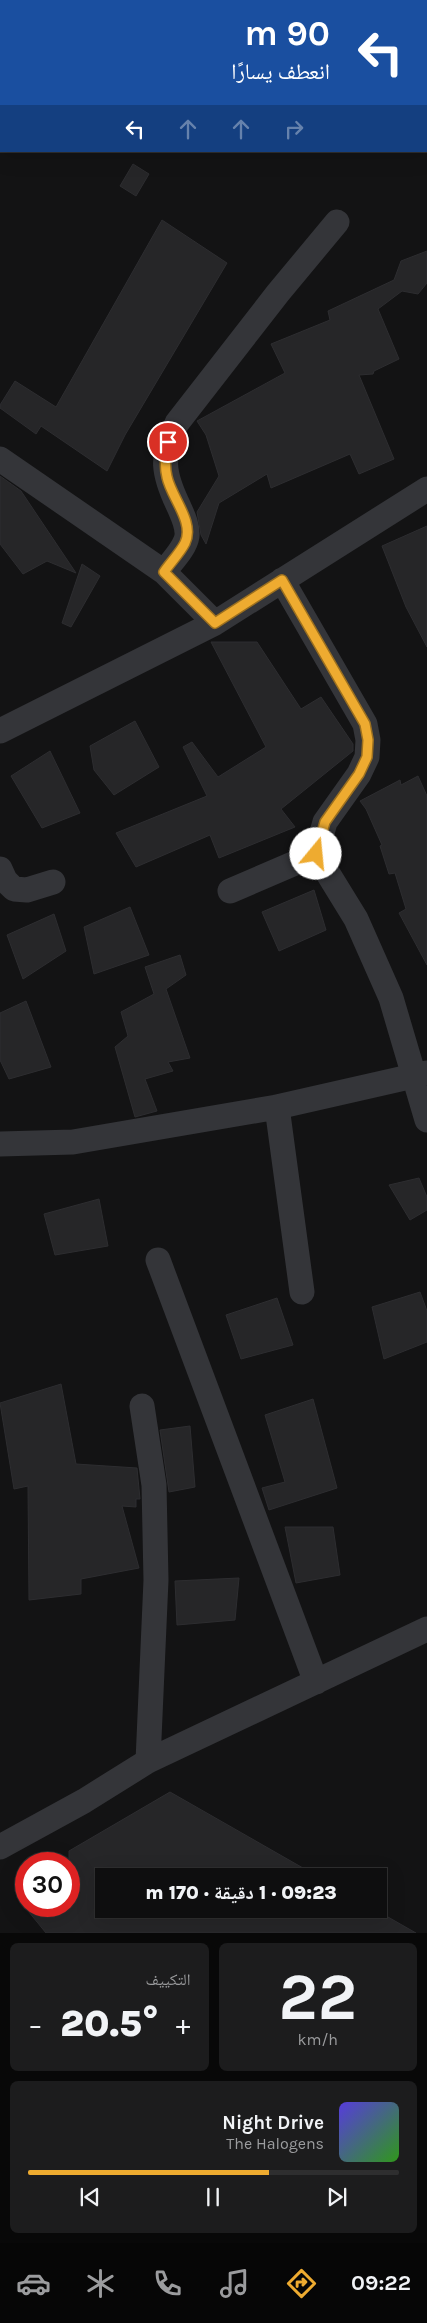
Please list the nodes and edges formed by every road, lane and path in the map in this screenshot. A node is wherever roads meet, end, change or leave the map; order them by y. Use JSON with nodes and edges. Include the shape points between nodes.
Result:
{"nodes":[{"id":1,"x":337,"y":222,"type":"dead end"},
{"id":2,"x":0,"y":459,"type":"edge"},
{"id":3,"x":427,"y":489,"type":"edge"},
{"id":4,"x":164,"y":572,"type":"junction"},
{"id":5,"x":282,"y":580,"type":"junction"},
{"id":6,"x":215,"y":623,"type":"junction"},
{"id":7,"x":0,"y":731,"type":"edge"},
{"id":8,"x":316,"y":854,"type":"junction"},
{"id":9,"x":0,"y":869,"type":"edge"},
{"id":10,"x":52,"y":882,"type":"dead end"},
{"id":11,"x":230,"y":891,"type":"dead end"},
{"id":12,"x":421,"y":1075,"type":"edge"},
{"id":13,"x":277,"y":1107,"type":"junction"},
{"id":14,"x":427,"y":1120,"type":"edge"},
{"id":15,"x":0,"y":1144,"type":"edge"},
{"id":16,"x":158,"y":1260,"type":"dead end"},
{"id":17,"x":302,"y":1292,"type":"dead end"},
{"id":18,"x":142,"y":1406,"type":"dead end"},
{"id":19,"x":427,"y":1629,"type":"edge"},
{"id":20,"x":316,"y":1682,"type":"junction"},
{"id":21,"x":148,"y":1761,"type":"junction"},
{"id":22,"x":0,"y":1847,"type":"edge"}],
"edges":[{"from":1,"to":4,"type":"street","via":[[177,423],[168,442],[164,464],[167,479],[186,521],[187,535],[185,544]]},
{"from":2,"to":4,"type":"street"},
{"from":3,"to":5,"type":"street"},
{"from":4,"to":6,"type":"street"},
{"from":5,"to":6,"type":"street"},
{"from":5,"to":8,"type":"street","via":[[365,724],[368,740],[367,757],[359,774],[325,822]]},
{"from":6,"to":7,"type":"street"},
{"from":8,"to":11,"type":"street"},
{"from":8,"to":12,"type":"street","via":[[356,919]]},
{"from":9,"to":10,"type":"street","via":[[14,889],[27,890]]},
{"from":12,"to":13,"type":"street"},
{"from":12,"to":14,"type":"street"},
{"from":13,"to":15,"type":"street","via":[[73,1142]]},
{"from":13,"to":17,"type":"street"},
{"from":16,"to":20,"type":"street"},
{"from":18,"to":21,"type":"street","via":[[154,1485],[156,1570]]},
{"from":19,"to":20,"type":"street"},
{"from":20,"to":21,"type":"street"},
{"from":21,"to":22,"type":"street","via":[[84,1802]]}]}
